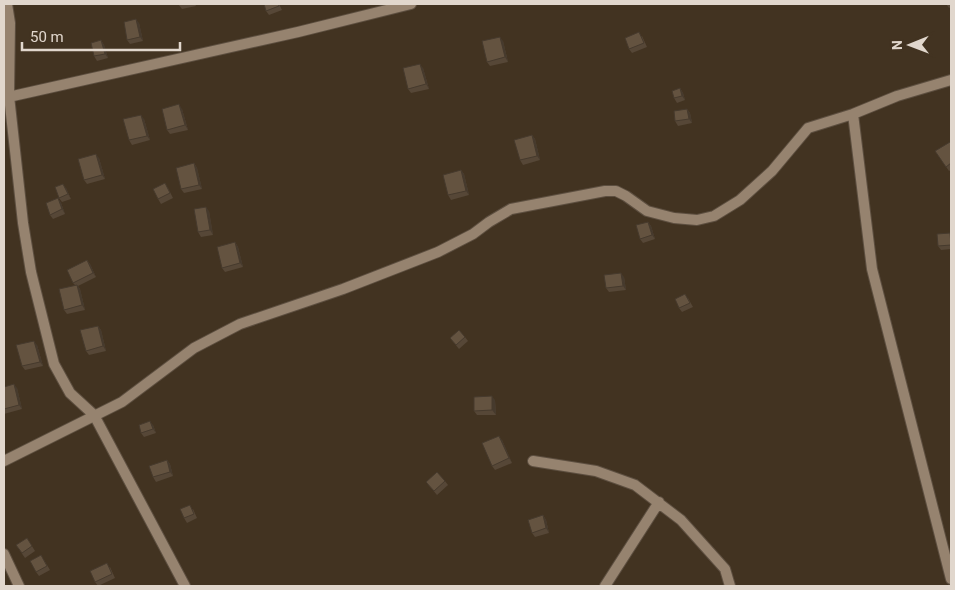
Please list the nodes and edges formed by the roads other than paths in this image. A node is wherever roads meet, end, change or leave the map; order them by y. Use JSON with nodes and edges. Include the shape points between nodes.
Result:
{"nodes":[{"id":1,"x":6,"y":4,"type":"edge"},
{"id":2,"x":411,"y":4,"type":"edge"},
{"id":3,"x":951,"y":80,"type":"edge"},
{"id":4,"x":7,"y":97,"type":"edge"},
{"id":5,"x":853,"y":114,"type":"junction"},
{"id":6,"x":94,"y":415,"type":"junction"},
{"id":7,"x":4,"y":461,"type":"edge"},
{"id":8,"x":533,"y":461,"type":"dead end"},
{"id":9,"x":659,"y":502,"type":"junction"},
{"id":10,"x":4,"y":554,"type":"edge"},
{"id":11,"x":951,"y":579,"type":"edge"},
{"id":12,"x":19,"y":586,"type":"edge"},
{"id":13,"x":185,"y":586,"type":"edge"},
{"id":14,"x":605,"y":586,"type":"edge"},
{"id":15,"x":730,"y":586,"type":"edge"}],
"edges":[{"from":1,"to":4,"type":"street","via":[[10,23]]},
{"from":2,"to":4,"type":"street"},
{"from":3,"to":5,"type":"street","via":[[897,96]]},
{"from":4,"to":6,"type":"street","via":[[31,272],[54,364],[70,394]]},
{"from":5,"to":6,"type":"street","via":[[808,128],[772,171],[740,200],[714,216],[697,220],[674,218],[647,211],[616,191],[511,209],[438,252],[219,334],[194,348],[122,402]]},
{"from":5,"to":11,"type":"street","via":[[872,269]]},
{"from":6,"to":7,"type":"street"},
{"from":6,"to":13,"type":"street"},
{"from":8,"to":9,"type":"street","via":[[596,471],[635,485]]},
{"from":9,"to":14,"type":"street"},
{"from":9,"to":15,"type":"street","via":[[681,520],[725,570]]},
{"from":10,"to":12,"type":"street"}]}
